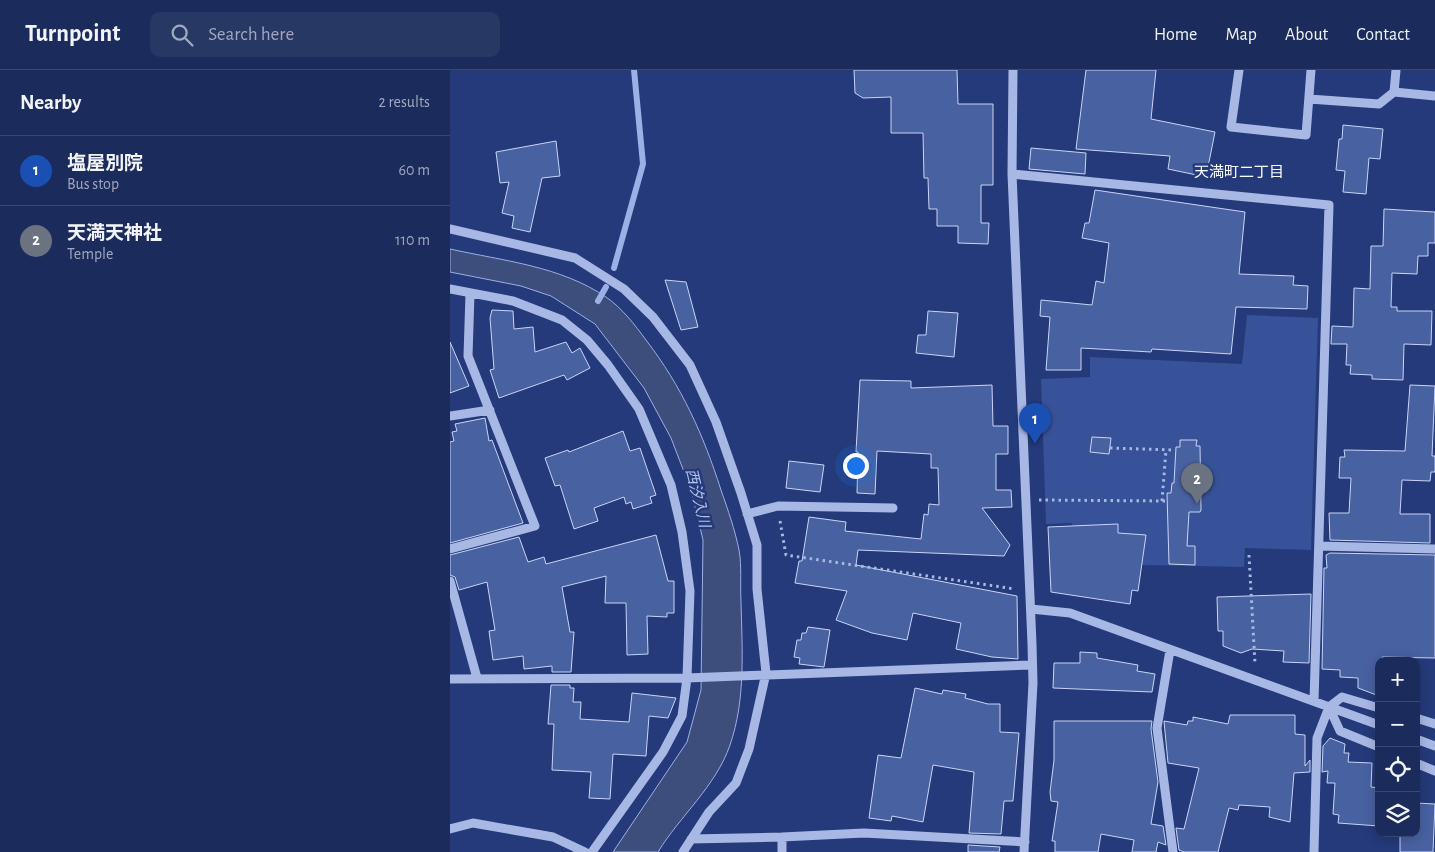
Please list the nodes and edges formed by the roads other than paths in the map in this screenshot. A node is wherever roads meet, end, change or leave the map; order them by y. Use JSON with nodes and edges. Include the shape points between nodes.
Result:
{"nodes":[{"id":1,"x":1013,"y":70,"type":"edge"},
{"id":2,"x":1239,"y":70,"type":"edge"},
{"id":3,"x":1312,"y":70,"type":"edge"},
{"id":4,"x":1396,"y":70,"type":"edge"},
{"id":5,"x":1394,"y":92,"type":"junction"},
{"id":6,"x":1435,"y":96,"type":"edge"},
{"id":7,"x":1309,"y":99,"type":"junction"},
{"id":8,"x":1012,"y":174,"type":"junction"},
{"id":9,"x":450,"y":229,"type":"edge"},
{"id":10,"x":450,"y":289,"type":"edge"},
{"id":11,"x":470,"y":294,"type":"junction"},
{"id":12,"x":490,"y":410,"type":"junction"},
{"id":13,"x":450,"y":416,"type":"edge"},
{"id":14,"x":892,"y":508,"type":"dead end"},
{"id":15,"x":747,"y":514,"type":"junction"},
{"id":16,"x":1319,"y":546,"type":"junction"},
{"id":17,"x":450,"y":549,"type":"edge"},
{"id":18,"x":1435,"y":550,"type":"edge"},
{"id":19,"x":450,"y":581,"type":"edge"},
{"id":20,"x":1031,"y":609,"type":"junction"},
{"id":21,"x":1170,"y":650,"type":"junction"},
{"id":22,"x":1032,"y":665,"type":"junction"},
{"id":23,"x":762,"y":675,"type":"junction"},
{"id":24,"x":477,"y":678,"type":"junction"},
{"id":25,"x":691,"y":678,"type":"junction"},
{"id":26,"x":450,"y":679,"type":"edge"},
{"id":27,"x":1314,"y":701,"type":"junction"},
{"id":28,"x":1328,"y":707,"type":"junction"},
{"id":29,"x":1375,"y":707,"type":"edge"},
{"id":30,"x":1420,"y":719,"type":"edge"},
{"id":31,"x":1375,"y":724,"type":"edge"},
{"id":32,"x":1435,"y":724,"type":"edge"},
{"id":33,"x":1420,"y":740,"type":"edge"},
{"id":34,"x":1375,"y":745,"type":"edge"},
{"id":35,"x":1435,"y":746,"type":"edge"},
{"id":36,"x":1420,"y":765,"type":"edge"},
{"id":37,"x":1435,"y":771,"type":"edge"},
{"id":38,"x":450,"y":829,"type":"edge"},
{"id":39,"x":782,"y":837,"type":"junction"},
{"id":40,"x":691,"y":839,"type":"junction"},
{"id":41,"x":1025,"y":847,"type":"edge"},
{"id":42,"x":585,"y":852,"type":"edge"},
{"id":43,"x":592,"y":852,"type":"edge"},
{"id":44,"x":683,"y":852,"type":"edge"},
{"id":45,"x":782,"y":852,"type":"edge"},
{"id":46,"x":1173,"y":852,"type":"edge"},
{"id":47,"x":1314,"y":852,"type":"edge"}],
"edges":[{"from":1,"to":8,"type":"street"},
{"from":2,"to":7,"type":"street","via":[[1232,127],[1306,135]]},
{"from":3,"to":7,"type":"street"},
{"from":4,"to":5,"type":"street"},
{"from":5,"to":6,"type":"street"},
{"from":5,"to":7,"type":"street","via":[[1379,104]]},
{"from":8,"to":16,"type":"street","via":[[1329,205]]},
{"from":8,"to":20,"type":"street"},
{"from":9,"to":15,"type":"street","via":[[575,258],[624,289],[653,317],[690,365],[716,422]]},
{"from":10,"to":11,"type":"street"},
{"from":11,"to":12,"type":"street","via":[[468,356]]},
{"from":11,"to":25,"type":"street","via":[[513,301],[562,320],[587,340],[639,409],[671,486],[682,532],[690,591]]},
{"from":12,"to":13,"type":"street"},
{"from":12,"to":17,"type":"street","via":[[535,526]]},
{"from":14,"to":15,"type":"street","via":[[778,506]]},
{"from":15,"to":23,"type":"street","via":[[757,545]]},
{"from":16,"to":18,"type":"street"},
{"from":16,"to":27,"type":"street"},
{"from":19,"to":24,"type":"street"},
{"from":20,"to":21,"type":"street","via":[[1070,613]]},
{"from":20,"to":22,"type":"street"},
{"from":21,"to":27,"type":"street"},
{"from":21,"to":46,"type":"street","via":[[1157,728]]},
{"from":22,"to":23,"type":"street"},
{"from":22,"to":41,"type":"street"},
{"from":23,"to":25,"type":"street"},
{"from":23,"to":40,"type":"street","via":[[749,749],[736,783],[709,812]]},
{"from":24,"to":25,"type":"street"},
{"from":24,"to":26,"type":"street"},
{"from":25,"to":43,"type":"street","via":[[682,716],[663,752]]},
{"from":27,"to":28,"type":"street"},
{"from":28,"to":29,"type":"street","via":[[1342,697]]},
{"from":28,"to":31,"type":"street"},
{"from":28,"to":34,"type":"street","via":[[1340,731]]},
{"from":28,"to":47,"type":"street","via":[[1317,738]]},
{"from":30,"to":32,"type":"street"},
{"from":33,"to":35,"type":"street"},
{"from":36,"to":37,"type":"street"},
{"from":38,"to":42,"type":"street","via":[[473,823],[553,837]]},
{"from":39,"to":40,"type":"street"},
{"from":39,"to":41,"type":"street","via":[[864,833]]},
{"from":39,"to":45,"type":"street"},
{"from":40,"to":44,"type":"street"}]}
